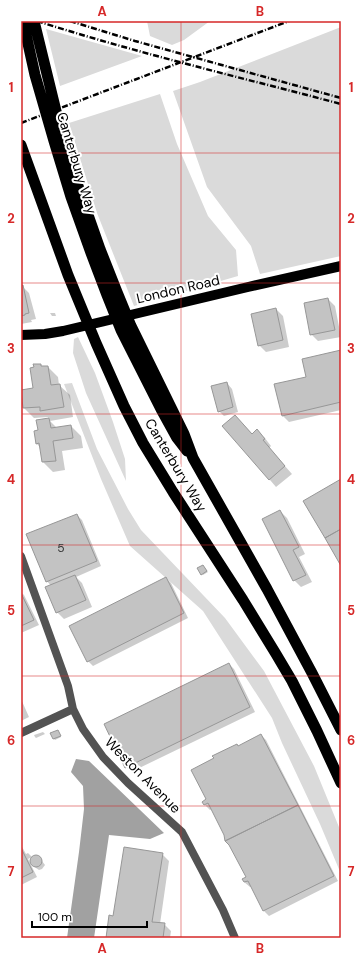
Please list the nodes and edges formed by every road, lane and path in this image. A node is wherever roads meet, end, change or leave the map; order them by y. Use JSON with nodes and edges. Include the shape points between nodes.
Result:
{"nodes":[{"id":1,"x":23,"y":21,"type":"edge"},
{"id":2,"x":34,"y":21,"type":"edge"},
{"id":3,"x":21,"y":146,"type":"edge"},
{"id":4,"x":341,"y":266,"type":"edge"},
{"id":5,"x":126,"y":328,"type":"junction"},
{"id":6,"x":21,"y":334,"type":"edge"},
{"id":7,"x":21,"y":556,"type":"edge"},
{"id":8,"x":73,"y":709,"type":"junction"},
{"id":9,"x":341,"y":730,"type":"edge"},
{"id":10,"x":21,"y":733,"type":"edge"},
{"id":11,"x":341,"y":783,"type":"edge"},
{"id":12,"x":235,"y":938,"type":"edge"}],
"edges":[{"from":1,"to":5,"type":"highway","name":"Canterbury Way","via":[[35,75],[71,197],[93,260]]},
{"from":2,"to":5,"type":"highway","name":"Canterbury Way","via":[[57,115],[78,185],[117,292]]},
{"from":3,"to":11,"type":"highway","name":"Canterbury Way","via":[[68,276],[124,406],[143,443],[244,600],[292,681]]},
{"from":4,"to":6,"type":"main road","name":"London Road","via":[[63,331]]},
{"from":5,"to":9,"type":"highway","name":"Canterbury Way","via":[[184,434],[193,458],[270,595]]},
{"from":7,"to":8,"type":"street","name":"Weston Avenue","via":[[68,686]]},
{"from":8,"to":10,"type":"street"},
{"from":8,"to":12,"type":"street","name":"Weston Avenue","via":[[83,729],[103,757],[182,832]]}]}
